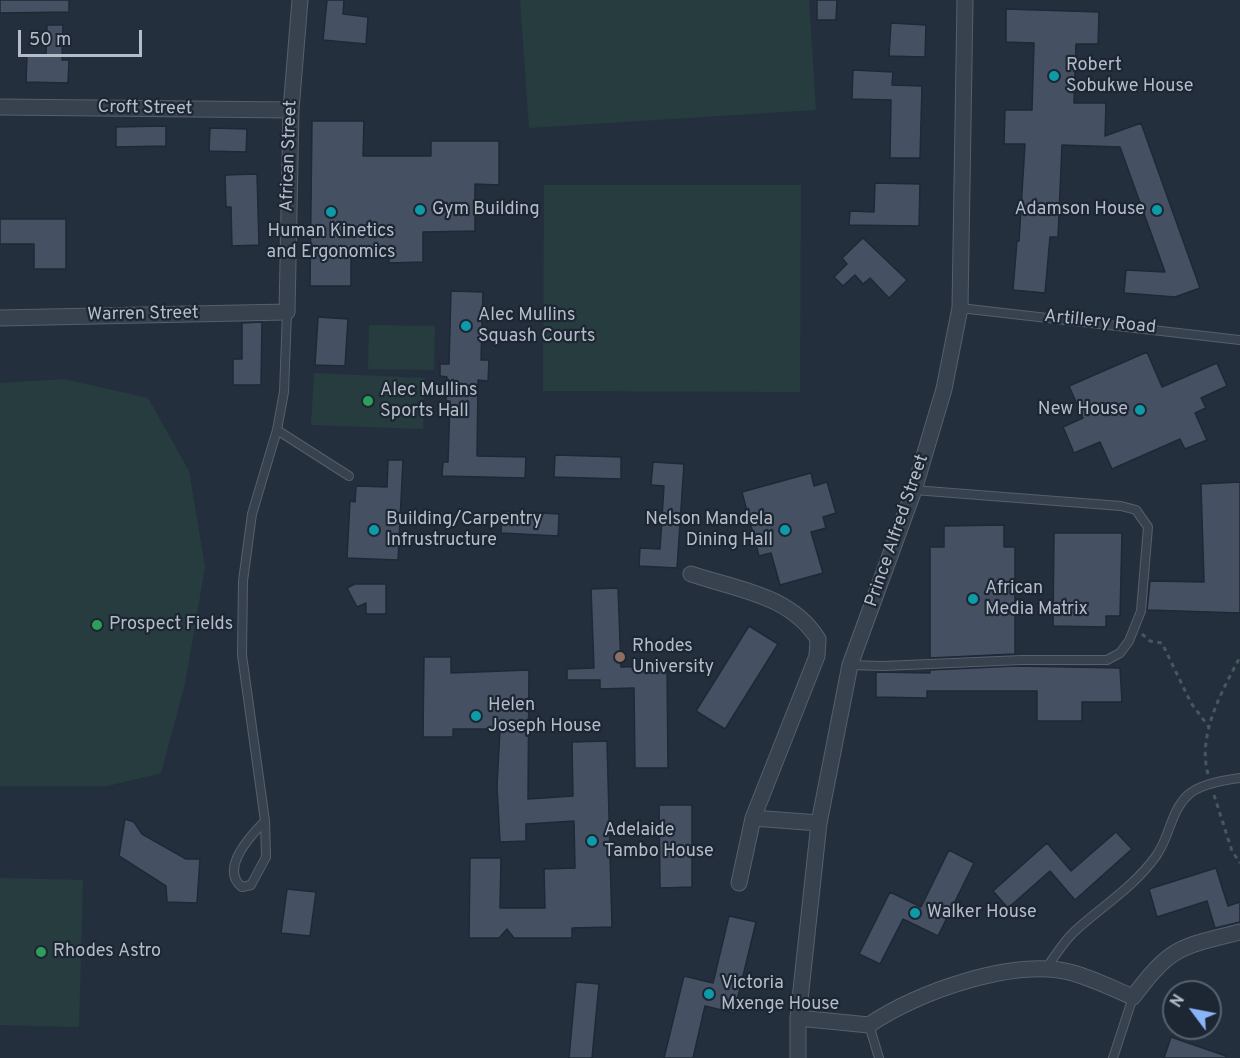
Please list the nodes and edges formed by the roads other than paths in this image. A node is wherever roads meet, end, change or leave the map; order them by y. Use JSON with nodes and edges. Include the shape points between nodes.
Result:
{"nodes":[{"id":1,"x":300,"y":0,"type":"edge"},
{"id":2,"x":965,"y":0,"type":"edge"},
{"id":3,"x":0,"y":107,"type":"edge"},
{"id":4,"x":291,"y":110,"type":"junction"},
{"id":5,"x":960,"y":308,"type":"junction"},
{"id":6,"x":286,"y":312,"type":"junction"},
{"id":7,"x":0,"y":318,"type":"edge"},
{"id":8,"x":1240,"y":340,"type":"edge"},
{"id":9,"x":277,"y":430,"type":"junction"},
{"id":10,"x":349,"y":476,"type":"dead end"},
{"id":11,"x":914,"y":490,"type":"junction"},
{"id":12,"x":691,"y":574,"type":"dead end"},
{"id":13,"x":850,"y":665,"type":"junction"},
{"id":14,"x":1240,"y":778,"type":"edge"},
{"id":15,"x":753,"y":818,"type":"junction"},
{"id":16,"x":265,"y":821,"type":"junction"},
{"id":17,"x":819,"y":824,"type":"junction"},
{"id":18,"x":739,"y":883,"type":"dead end"},
{"id":19,"x":1240,"y":932,"type":"edge"},
{"id":20,"x":1045,"y":970,"type":"junction"},
{"id":21,"x":1133,"y":997,"type":"junction"},
{"id":22,"x":798,"y":1018,"type":"junction"},
{"id":23,"x":868,"y":1025,"type":"junction"},
{"id":24,"x":798,"y":1058,"type":"edge"},
{"id":25,"x":879,"y":1058,"type":"edge"},
{"id":26,"x":1113,"y":1058,"type":"edge"}],
"edges":[{"from":1,"to":4,"type":"street","name":"African Street"},
{"from":2,"to":5,"type":"street","name":"Prince Alfred Street"},
{"from":3,"to":4,"type":"street","name":"Croft Street"},
{"from":4,"to":6,"type":"street","name":"African Street"},
{"from":5,"to":8,"type":"lane","name":"Artillery Road"},
{"from":5,"to":11,"type":"street","name":"Prince Alfred Street","via":[[944,389]]},
{"from":6,"to":7,"type":"street","name":"Warren Street"},
{"from":6,"to":9,"type":"lane","via":[[284,392]]},
{"from":9,"to":10,"type":"lane"},
{"from":9,"to":16,"type":"lane","via":[[252,514],[242,616],[242,655]]},
{"from":11,"to":13,"type":"street","name":"Prince Alfred Street"},
{"from":11,"to":13,"type":"lane","via":[[1136,510],[1148,527],[1136,629],[1120,653],[1107,660]]},
{"from":12,"to":15,"type":"street","via":[[785,604],[800,615],[818,639],[817,656]]},
{"from":13,"to":17,"type":"street","name":"Prince Alfred Street"},
{"from":14,"to":20,"type":"lane","via":[[1190,793],[1176,809],[1156,857],[1126,889],[1073,933]]},
{"from":15,"to":17,"type":"street"},
{"from":15,"to":18,"type":"street"},
{"from":16,"to":16,"type":"lane","via":[[266,857],[252,885],[242,887],[234,878],[234,867],[246,843]]},
{"from":17,"to":22,"type":"street","name":"Prince Alfred Street"},
{"from":19,"to":21,"type":"street","via":[[1182,947],[1157,964]]},
{"from":20,"to":21,"type":"street","via":[[1072,973]]},
{"from":20,"to":23,"type":"street","via":[[1026,967],[982,976],[890,1011]]},
{"from":21,"to":26,"type":"lane"},
{"from":22,"to":23,"type":"street"},
{"from":22,"to":24,"type":"street","name":"Prince Alfred Street"},
{"from":23,"to":25,"type":"lane"}]}
